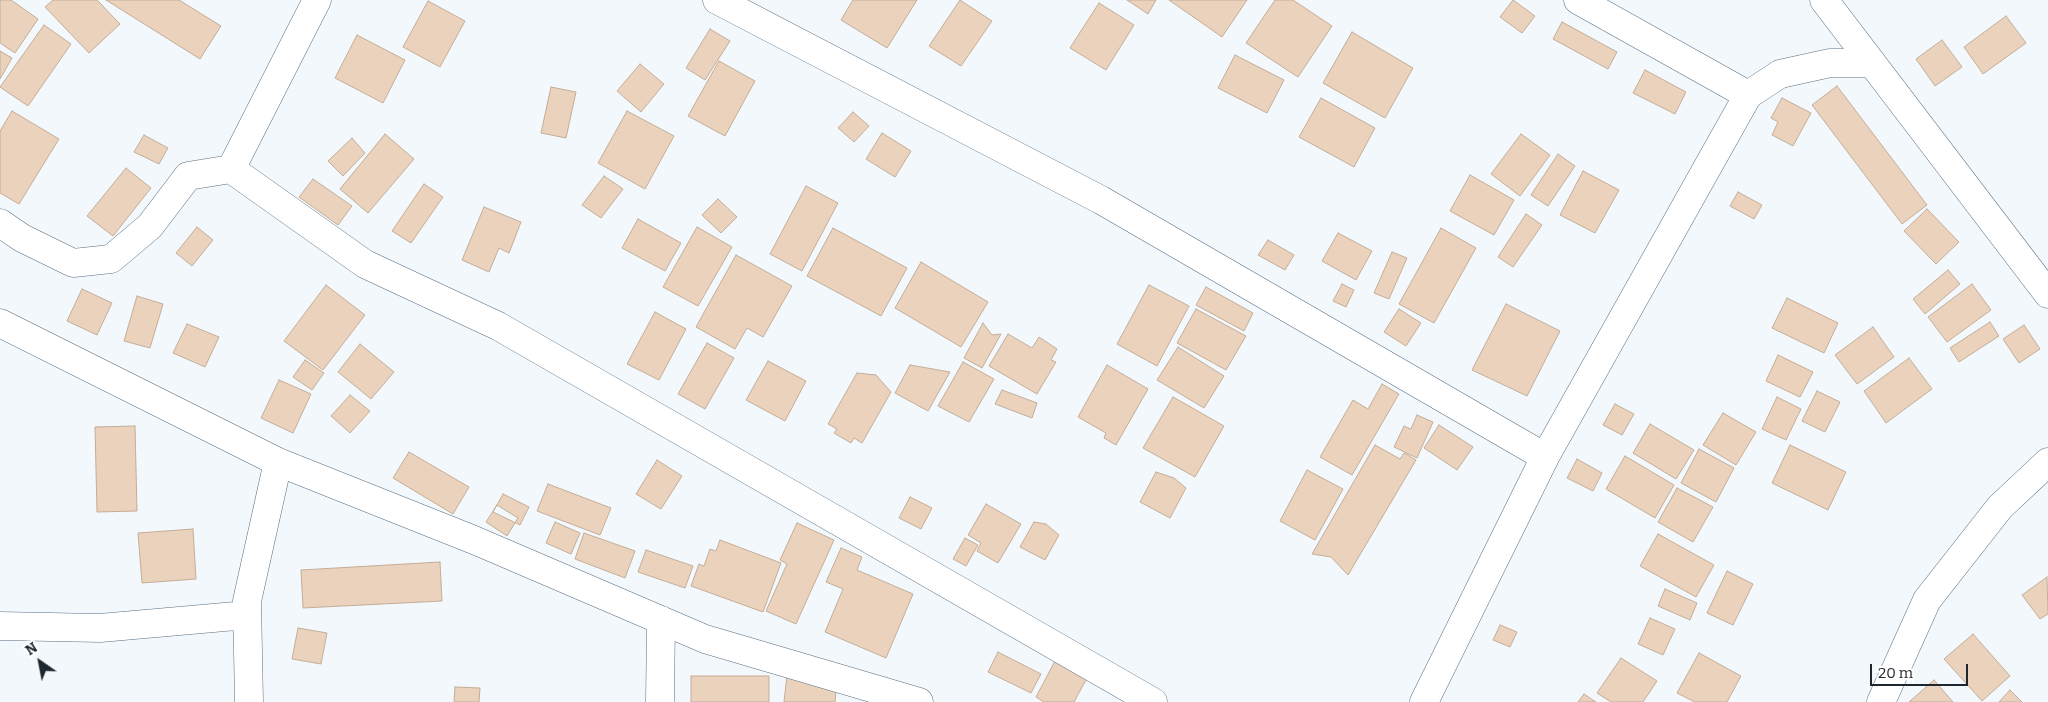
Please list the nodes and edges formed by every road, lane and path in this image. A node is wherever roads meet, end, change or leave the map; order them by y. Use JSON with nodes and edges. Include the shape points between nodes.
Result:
{"nodes":[{"id":1,"x":317,"y":0,"type":"edge"},
{"id":2,"x":717,"y":0,"type":"edge"},
{"id":3,"x":1578,"y":0,"type":"edge"},
{"id":4,"x":1824,"y":0,"type":"edge"},
{"id":5,"x":1870,"y":63,"type":"junction"},
{"id":6,"x":1748,"y":95,"type":"junction"},
{"id":7,"x":231,"y":169,"type":"junction"},
{"id":8,"x":0,"y":223,"type":"edge"},
{"id":9,"x":2046,"y":285,"type":"edge"},
{"id":10,"x":0,"y":323,"type":"edge"},
{"id":11,"x":1544,"y":456,"type":"junction"},
{"id":12,"x":278,"y":462,"type":"junction"},
{"id":13,"x":2048,"y":462,"type":"edge"},
{"id":14,"x":247,"y":615,"type":"junction"},
{"id":15,"x":660,"y":620,"type":"junction"},
{"id":16,"x":0,"y":626,"type":"edge"},
{"id":17,"x":249,"y":702,"type":"edge"},
{"id":18,"x":660,"y":702,"type":"edge"},
{"id":19,"x":919,"y":702,"type":"edge"},
{"id":20,"x":1153,"y":702,"type":"edge"},
{"id":21,"x":1424,"y":702,"type":"edge"},
{"id":22,"x":1881,"y":702,"type":"edge"}],
"edges":[{"from":1,"to":7,"type":"street"},
{"from":2,"to":11,"type":"street","via":[[1101,200]]},
{"from":3,"to":6,"type":"street"},
{"from":4,"to":5,"type":"street"},
{"from":5,"to":6,"type":"street","via":[[1830,63],[1780,74]]},
{"from":5,"to":9,"type":"street"},
{"from":6,"to":11,"type":"street"},
{"from":7,"to":8,"type":"street","via":[[188,176],[150,226],[111,259],[73,263],[22,238]]},
{"from":7,"to":20,"type":"street","via":[[365,264],[498,326]]},
{"from":10,"to":12,"type":"street"},
{"from":11,"to":21,"type":"street"},
{"from":12,"to":14,"type":"street","via":[[247,601]]},
{"from":12,"to":15,"type":"street","via":[[474,540]]},
{"from":13,"to":22,"type":"street","via":[[2000,507],[1927,600]]},
{"from":14,"to":16,"type":"street","via":[[100,628]]},
{"from":14,"to":17,"type":"street"},
{"from":15,"to":18,"type":"street"},
{"from":15,"to":19,"type":"street","via":[[705,639]]}]}
